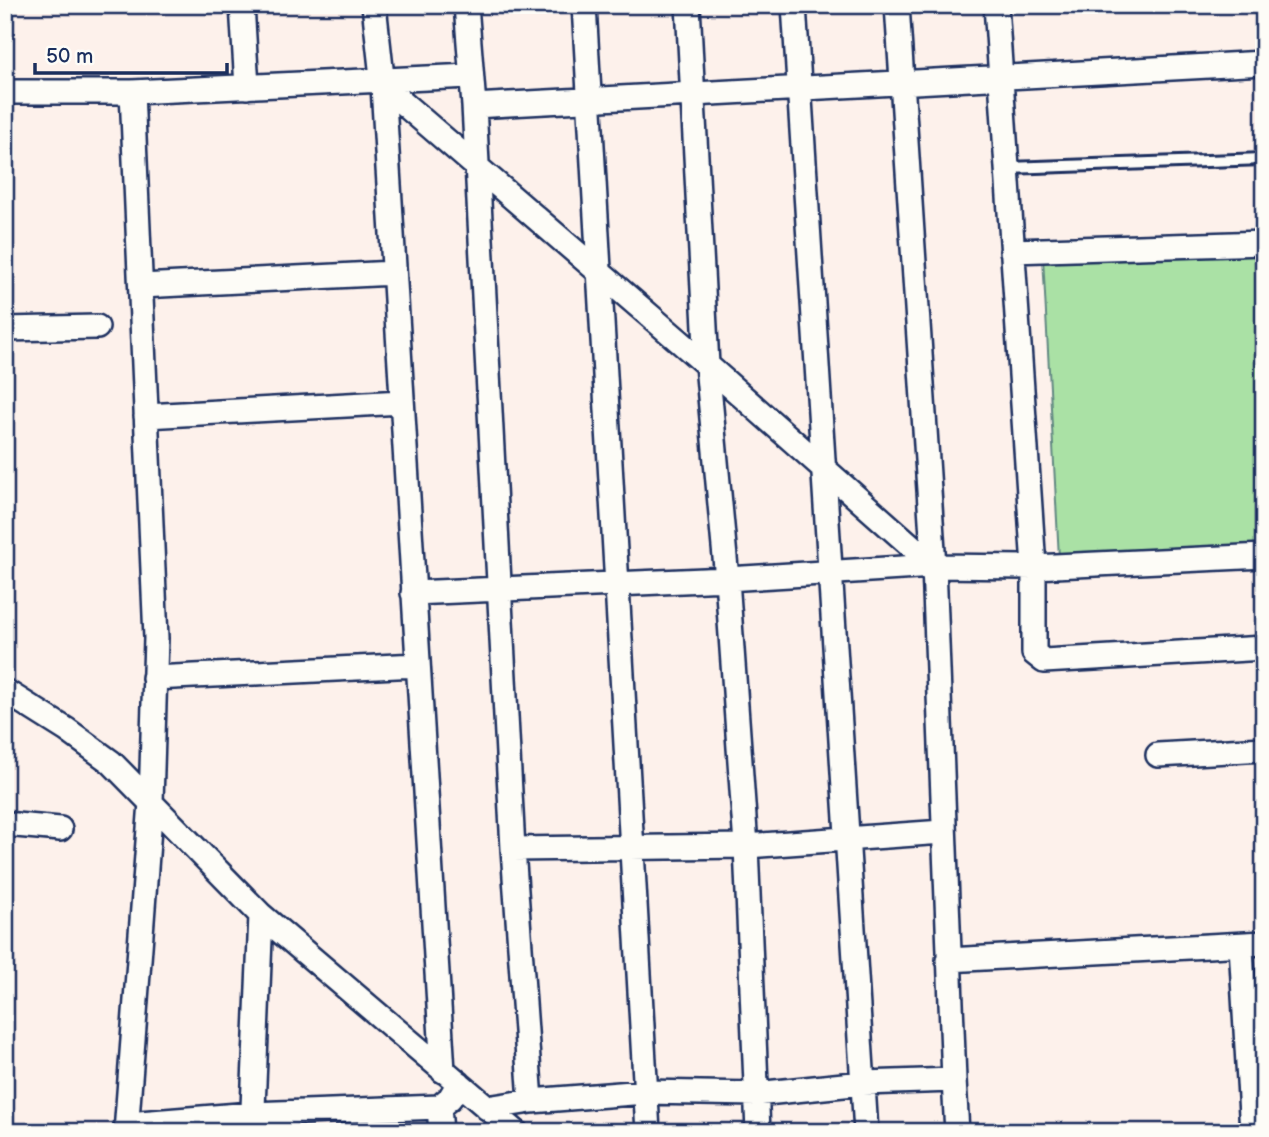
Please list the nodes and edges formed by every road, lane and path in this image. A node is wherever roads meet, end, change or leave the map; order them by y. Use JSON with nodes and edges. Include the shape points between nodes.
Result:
{"nodes":[{"id":1,"x":242,"y":5,"type":"edge"},
{"id":2,"x":374,"y":5,"type":"edge"},
{"id":3,"x":466,"y":5,"type":"edge"},
{"id":4,"x":584,"y":5,"type":"edge"},
{"id":5,"x":688,"y":5,"type":"edge"},
{"id":6,"x":794,"y":5,"type":"edge"},
{"id":7,"x":897,"y":5,"type":"edge"},
{"id":8,"x":996,"y":5,"type":"edge"},
{"id":9,"x":1264,"y":63,"type":"edge"},
{"id":10,"x":470,"y":76,"type":"junction"},
{"id":11,"x":1001,"y":77,"type":"junction"},
{"id":12,"x":382,"y":83,"type":"junction"},
{"id":13,"x":901,"y":83,"type":"junction"},
{"id":14,"x":247,"y":87,"type":"junction"},
{"id":15,"x":799,"y":89,"type":"junction"},
{"id":16,"x":5,"y":92,"type":"edge"},
{"id":17,"x":132,"y":92,"type":"junction"},
{"id":18,"x":693,"y":95,"type":"junction"},
{"id":19,"x":589,"y":100,"type":"junction"},
{"id":20,"x":474,"y":106,"type":"junction"},
{"id":21,"x":1264,"y":159,"type":"edge"},
{"id":22,"x":476,"y":167,"type":"junction"},
{"id":23,"x":1007,"y":168,"type":"junction"},
{"id":24,"x":1264,"y":243,"type":"edge"},
{"id":25,"x":1012,"y":251,"type":"junction"},
{"id":26,"x":394,"y":273,"type":"junction"},
{"id":27,"x":600,"y":276,"type":"junction"},
{"id":28,"x":141,"y":286,"type":"junction"},
{"id":29,"x":97,"y":327,"type":"dead end"},
{"id":30,"x":5,"y":329,"type":"edge"},
{"id":31,"x":707,"y":365,"type":"junction"},
{"id":32,"x":402,"y":402,"type":"junction"},
{"id":33,"x":146,"y":416,"type":"junction"},
{"id":34,"x":823,"y":469,"type":"junction"},
{"id":35,"x":1264,"y":556,"type":"edge"},
{"id":36,"x":934,"y":566,"type":"junction"},
{"id":37,"x":1034,"y":567,"type":"junction"},
{"id":38,"x":831,"y":571,"type":"junction"},
{"id":39,"x":727,"y":579,"type":"junction"},
{"id":40,"x":616,"y":582,"type":"junction"},
{"id":41,"x":499,"y":588,"type":"junction"},
{"id":42,"x":413,"y":593,"type":"junction"},
{"id":43,"x":1264,"y":648,"type":"edge"},
{"id":44,"x":417,"y":665,"type":"junction"},
{"id":45,"x":154,"y":678,"type":"junction"},
{"id":46,"x":5,"y":691,"type":"edge"},
{"id":47,"x":1264,"y":749,"type":"edge"},
{"id":48,"x":1158,"y":755,"type":"dead end"},
{"id":49,"x":151,"y":802,"type":"junction"},
{"id":50,"x":5,"y":824,"type":"edge"},
{"id":51,"x":60,"y":830,"type":"dead end"},
{"id":52,"x":943,"y":832,"type":"junction"},
{"id":53,"x":848,"y":837,"type":"junction"},
{"id":54,"x":746,"y":846,"type":"junction"},
{"id":55,"x":513,"y":849,"type":"junction"},
{"id":56,"x":631,"y":849,"type":"junction"},
{"id":57,"x":261,"y":915,"type":"junction"},
{"id":58,"x":1252,"y":944,"type":"edge"},
{"id":59,"x":948,"y":960,"type":"junction"},
{"id":60,"x":451,"y":1077,"type":"junction"},
{"id":61,"x":954,"y":1080,"type":"junction"},
{"id":62,"x":863,"y":1083,"type":"junction"},
{"id":63,"x":645,"y":1092,"type":"junction"},
{"id":64,"x":756,"y":1094,"type":"junction"},
{"id":65,"x":531,"y":1101,"type":"junction"},
{"id":66,"x":439,"y":1107,"type":"junction"},
{"id":67,"x":487,"y":1108,"type":"junction"},
{"id":68,"x":362,"y":1121,"type":"edge"},
{"id":69,"x":252,"y":1123,"type":"edge"},
{"id":70,"x":126,"y":1128,"type":"edge"},
{"id":71,"x":441,"y":1132,"type":"edge"},
{"id":72,"x":516,"y":1132,"type":"edge"},
{"id":73,"x":648,"y":1132,"type":"edge"},
{"id":74,"x":758,"y":1132,"type":"edge"},
{"id":75,"x":866,"y":1132,"type":"edge"},
{"id":76,"x":957,"y":1132,"type":"edge"},
{"id":77,"x":1252,"y":1132,"type":"edge"}],
"edges":[{"from":1,"to":14,"type":"street"},
{"from":2,"to":12,"type":"street"},
{"from":3,"to":10,"type":"street"},
{"from":4,"to":19,"type":"street"},
{"from":5,"to":18,"type":"street"},
{"from":6,"to":15,"type":"street"},
{"from":7,"to":13,"type":"street"},
{"from":8,"to":11,"type":"street"},
{"from":9,"to":11,"type":"street"},
{"from":10,"to":12,"type":"street"},
{"from":10,"to":20,"type":"street"},
{"from":11,"to":13,"type":"street"},
{"from":11,"to":23,"type":"street"},
{"from":12,"to":14,"type":"street"},
{"from":12,"to":22,"type":"street"},
{"from":12,"to":26,"type":"street"},
{"from":13,"to":15,"type":"street"},
{"from":13,"to":36,"type":"street"},
{"from":14,"to":17,"type":"street"},
{"from":15,"to":18,"type":"street"},
{"from":15,"to":34,"type":"street"},
{"from":16,"to":17,"type":"street"},
{"from":17,"to":28,"type":"street"},
{"from":18,"to":19,"type":"street"},
{"from":18,"to":31,"type":"street"},
{"from":19,"to":20,"type":"street"},
{"from":19,"to":27,"type":"street"},
{"from":20,"to":22,"type":"street"},
{"from":21,"to":23,"type":"lane"},
{"from":22,"to":27,"type":"street"},
{"from":22,"to":41,"type":"street"},
{"from":23,"to":25,"type":"street"},
{"from":24,"to":25,"type":"street"},
{"from":25,"to":37,"type":"street"},
{"from":26,"to":28,"type":"street"},
{"from":26,"to":32,"type":"street"},
{"from":27,"to":31,"type":"street"},
{"from":27,"to":40,"type":"street"},
{"from":28,"to":33,"type":"street"},
{"from":29,"to":30,"type":"street"},
{"from":31,"to":34,"type":"street"},
{"from":31,"to":39,"type":"street"},
{"from":32,"to":33,"type":"street"},
{"from":32,"to":42,"type":"street"},
{"from":33,"to":45,"type":"street"},
{"from":34,"to":36,"type":"street"},
{"from":34,"to":38,"type":"street"},
{"from":35,"to":37,"type":"street"},
{"from":36,"to":37,"type":"street"},
{"from":36,"to":38,"type":"street"},
{"from":36,"to":52,"type":"street"},
{"from":37,"to":43,"type":"street","via":[[1034,653],[1044,661]]},
{"from":38,"to":39,"type":"street"},
{"from":38,"to":53,"type":"street"},
{"from":39,"to":40,"type":"street"},
{"from":39,"to":54,"type":"street"},
{"from":40,"to":41,"type":"street"},
{"from":40,"to":56,"type":"street"},
{"from":41,"to":42,"type":"street"},
{"from":41,"to":55,"type":"street"},
{"from":42,"to":44,"type":"street"},
{"from":44,"to":45,"type":"street"},
{"from":44,"to":60,"type":"street"},
{"from":45,"to":49,"type":"street"},
{"from":46,"to":49,"type":"street","via":[[111,762]]},
{"from":47,"to":48,"type":"street"},
{"from":49,"to":57,"type":"street"},
{"from":49,"to":70,"type":"street"},
{"from":50,"to":51,"type":"street"},
{"from":52,"to":53,"type":"street"},
{"from":52,"to":59,"type":"street"},
{"from":53,"to":54,"type":"street"},
{"from":53,"to":62,"type":"street"},
{"from":54,"to":56,"type":"street"},
{"from":54,"to":64,"type":"street"},
{"from":55,"to":56,"type":"street"},
{"from":55,"to":65,"type":"street"},
{"from":56,"to":63,"type":"street"},
{"from":57,"to":60,"type":"street"},
{"from":57,"to":69,"type":"street"},
{"from":58,"to":59,"type":"street"},
{"from":58,"to":77,"type":"street"},
{"from":59,"to":61,"type":"street"},
{"from":60,"to":66,"type":"street","via":[[450,1098]]},
{"from":60,"to":67,"type":"street"},
{"from":61,"to":62,"type":"street"},
{"from":61,"to":76,"type":"street"},
{"from":62,"to":64,"type":"street"},
{"from":62,"to":75,"type":"street"},
{"from":63,"to":64,"type":"street"},
{"from":63,"to":65,"type":"street"},
{"from":63,"to":73,"type":"street"},
{"from":64,"to":74,"type":"street"},
{"from":65,"to":67,"type":"street"},
{"from":66,"to":68,"type":"street"},
{"from":66,"to":71,"type":"street"},
{"from":67,"to":72,"type":"street"},
{"from":68,"to":69,"type":"street"},
{"from":69,"to":70,"type":"street"}]}
